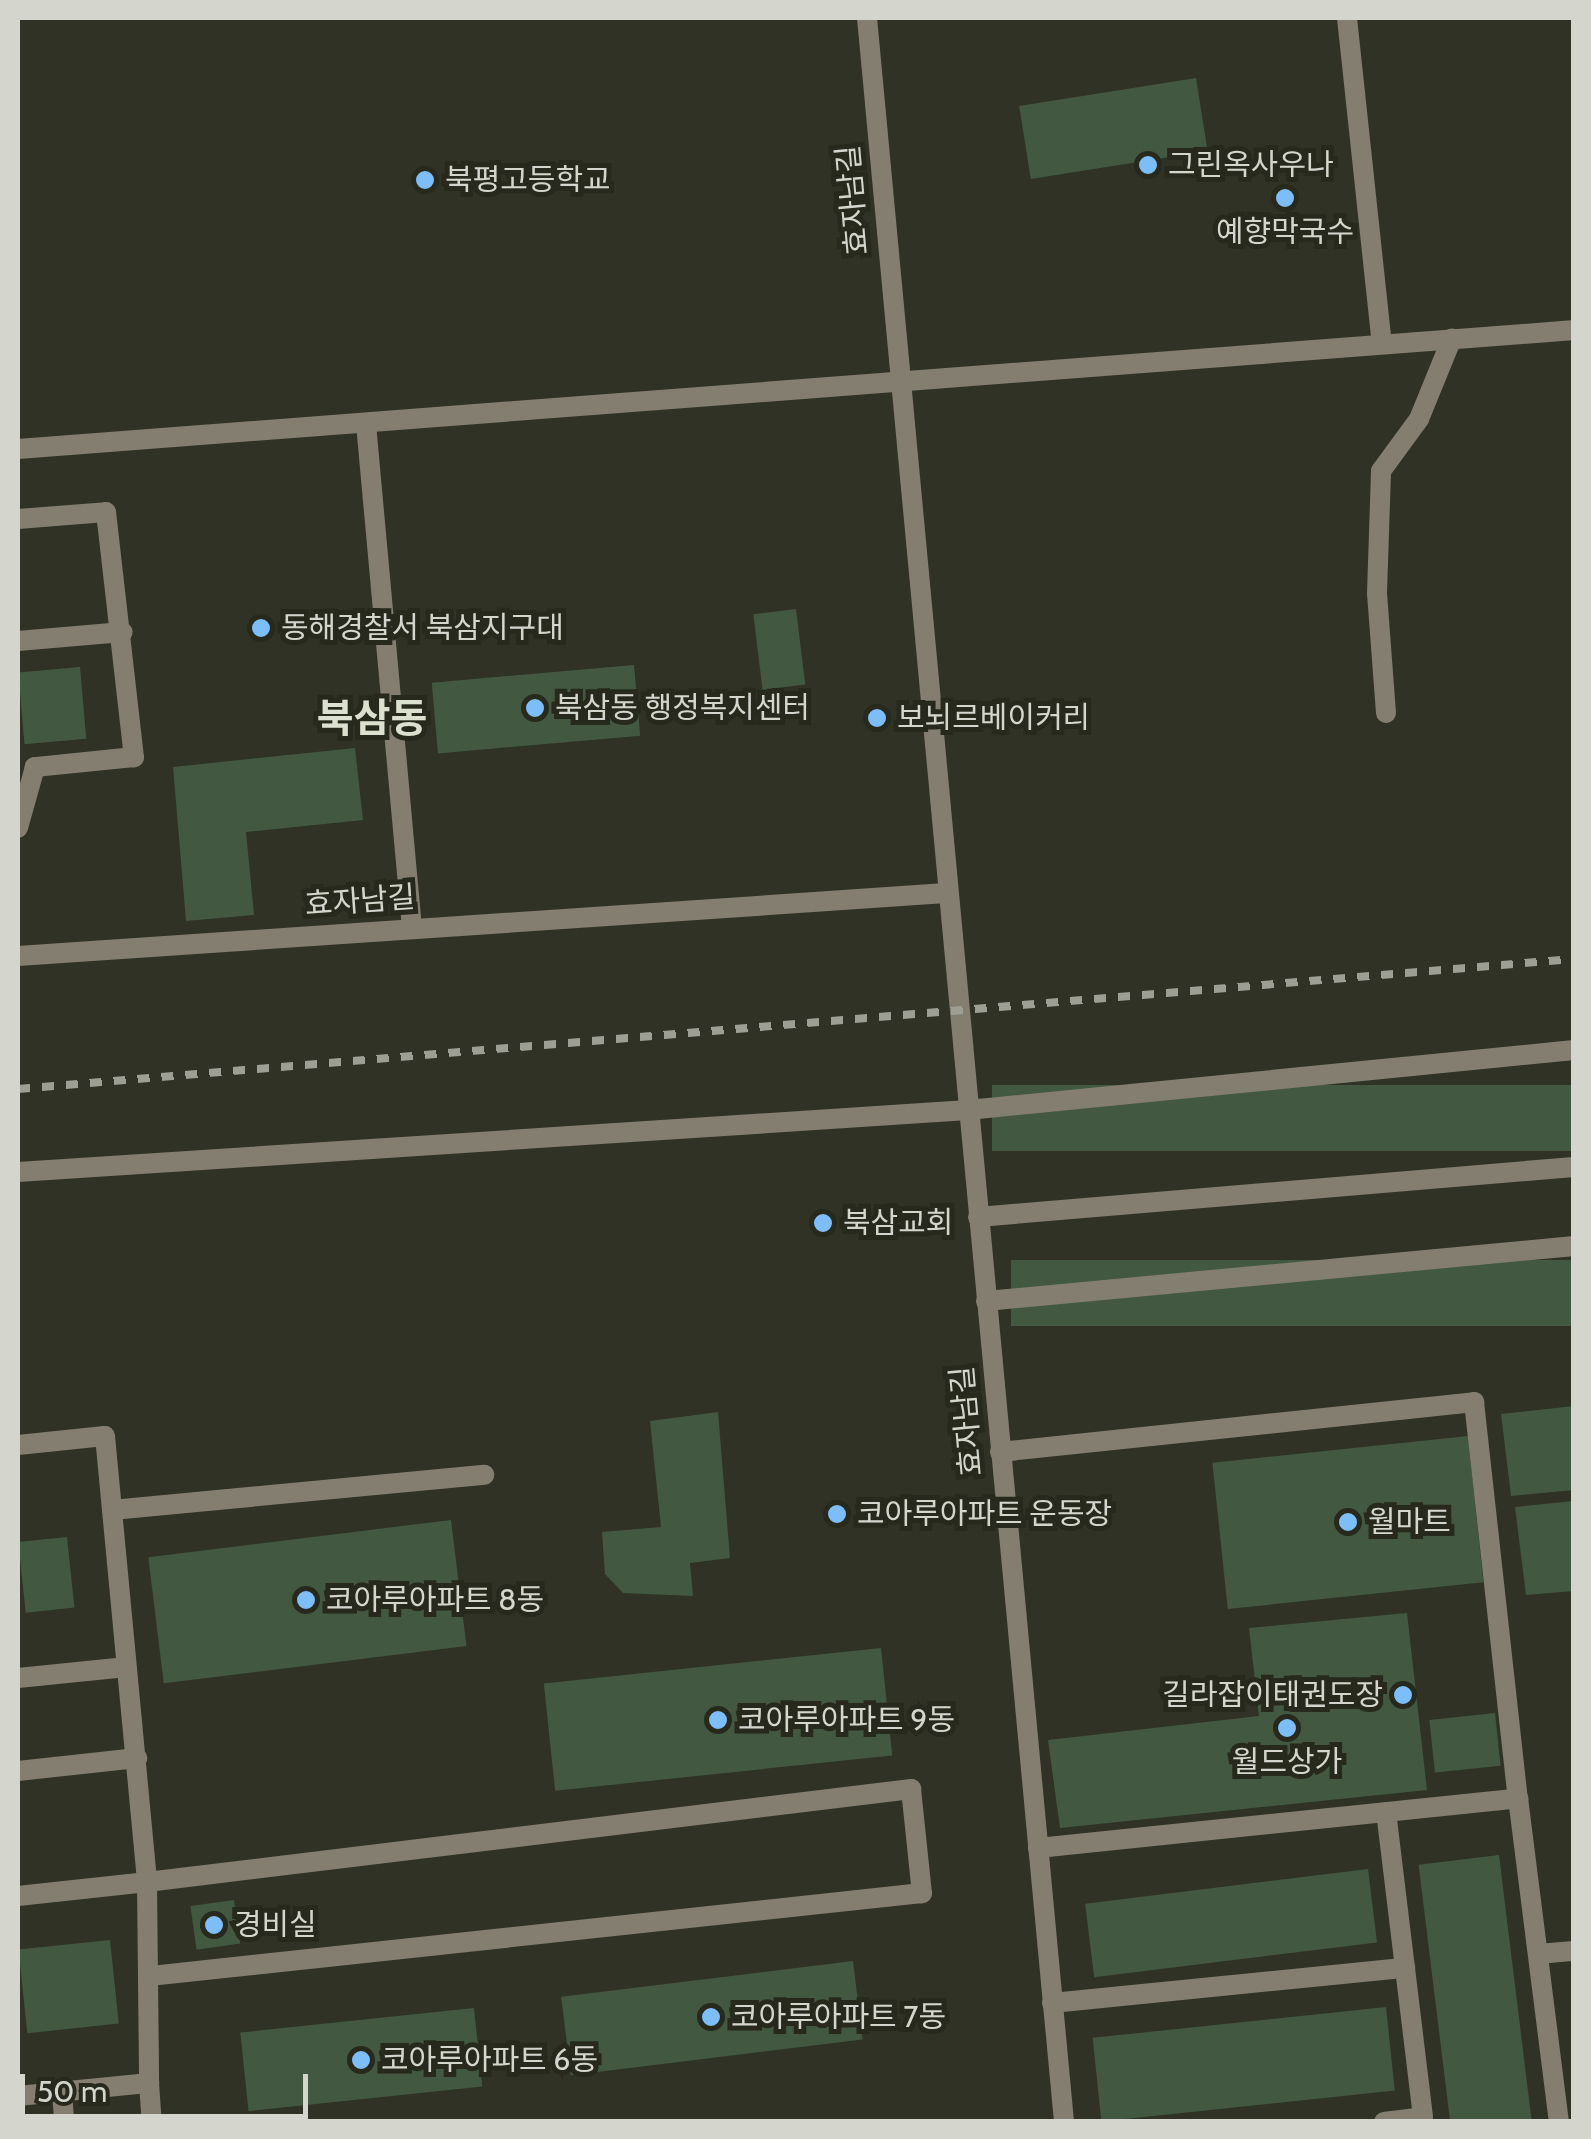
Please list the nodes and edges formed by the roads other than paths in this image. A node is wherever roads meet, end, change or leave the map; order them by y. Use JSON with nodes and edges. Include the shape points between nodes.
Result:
{"nodes":[{"id":1,"x":867,"y":18,"type":"edge"},
{"id":2,"x":1347,"y":18,"type":"edge"},
{"id":3,"x":1574,"y":330,"type":"edge"},
{"id":4,"x":1452,"y":338,"type":"junction"},
{"id":5,"x":1382,"y":343,"type":"junction"},
{"id":6,"x":900,"y":377,"type":"junction"},
{"id":7,"x":366,"y":424,"type":"junction"},
{"id":8,"x":18,"y":449,"type":"edge"},
{"id":9,"x":18,"y":519,"type":"edge"},
{"id":10,"x":123,"y":632,"type":"junction"},
{"id":11,"x":18,"y":641,"type":"edge"},
{"id":12,"x":1386,"y":713,"type":"dead end"},
{"id":13,"x":18,"y":828,"type":"edge"},
{"id":14,"x":946,"y":893,"type":"junction"},
{"id":15,"x":412,"y":928,"type":"junction"},
{"id":16,"x":18,"y":956,"type":"edge"},
{"id":17,"x":1574,"y":1050,"type":"edge"},
{"id":18,"x":968,"y":1110,"type":"junction"},
{"id":19,"x":1574,"y":1167,"type":"edge"},
{"id":20,"x":18,"y":1172,"type":"edge"},
{"id":21,"x":978,"y":1216,"type":"junction"},
{"id":22,"x":1574,"y":1246,"type":"edge"},
{"id":23,"x":986,"y":1301,"type":"junction"},
{"id":24,"x":18,"y":1445,"type":"edge"},
{"id":25,"x":1000,"y":1452,"type":"junction"},
{"id":26,"x":484,"y":1476,"type":"dead end"},
{"id":27,"x":112,"y":1510,"type":"junction"},
{"id":28,"x":126,"y":1667,"type":"junction"},
{"id":29,"x":18,"y":1678,"type":"edge"},
{"id":30,"x":137,"y":1758,"type":"junction"},
{"id":31,"x":18,"y":1771,"type":"edge"},
{"id":32,"x":1518,"y":1798,"type":"junction"},
{"id":33,"x":1386,"y":1812,"type":"junction"},
{"id":34,"x":1038,"y":1848,"type":"junction"},
{"id":35,"x":147,"y":1882,"type":"junction"},
{"id":36,"x":18,"y":1896,"type":"edge"},
{"id":37,"x":1574,"y":1950,"type":"edge"},
{"id":38,"x":1538,"y":1954,"type":"junction"},
{"id":39,"x":1404,"y":1968,"type":"junction"},
{"id":40,"x":151,"y":1976,"type":"junction"},
{"id":41,"x":1052,"y":2002,"type":"junction"},
{"id":42,"x":148,"y":2084,"type":"junction"},
{"id":43,"x":62,"y":2091,"type":"junction"},
{"id":44,"x":18,"y":2096,"type":"edge"},
{"id":45,"x":1563,"y":2111,"type":"edge"},
{"id":46,"x":64,"y":2122,"type":"edge"},
{"id":47,"x":152,"y":2122,"type":"edge"},
{"id":48,"x":1064,"y":2122,"type":"edge"},
{"id":49,"x":1384,"y":2122,"type":"edge"}],
"edges":[{"from":1,"to":6,"type":"street","name":"효자남길"},
{"from":2,"to":5,"type":"street"},
{"from":3,"to":4,"type":"street"},
{"from":4,"to":5,"type":"street"},
{"from":4,"to":12,"type":"street","via":[[1420,418],[1381,471],[1378,593]]},
{"from":5,"to":6,"type":"street"},
{"from":6,"to":7,"type":"street"},
{"from":6,"to":14,"type":"street","name":"효자남길"},
{"from":7,"to":8,"type":"street"},
{"from":7,"to":15,"type":"street"},
{"from":9,"to":10,"type":"street","via":[[106,512]]},
{"from":10,"to":11,"type":"street"},
{"from":10,"to":13,"type":"street","via":[[134,757],[35,767]]},
{"from":14,"to":15,"type":"street","name":"효자남길"},
{"from":14,"to":18,"type":"street","name":"효자남길"},
{"from":15,"to":16,"type":"street","name":"효자남길"},
{"from":17,"to":18,"type":"street"},
{"from":18,"to":20,"type":"street"},
{"from":18,"to":21,"type":"street","name":"효자남길"},
{"from":19,"to":21,"type":"street"},
{"from":21,"to":23,"type":"street","name":"효자남길"},
{"from":22,"to":23,"type":"street"},
{"from":23,"to":25,"type":"street","name":"효자남길"},
{"from":24,"to":27,"type":"street","via":[[105,1436]]},
{"from":25,"to":32,"type":"street","via":[[1474,1402]]},
{"from":25,"to":34,"type":"street","name":"효자남길"},
{"from":26,"to":27,"type":"street"},
{"from":27,"to":28,"type":"street"},
{"from":28,"to":29,"type":"street"},
{"from":28,"to":30,"type":"street"},
{"from":30,"to":31,"type":"street"},
{"from":30,"to":35,"type":"street"},
{"from":32,"to":33,"type":"street"},
{"from":32,"to":38,"type":"street"},
{"from":33,"to":34,"type":"street"},
{"from":33,"to":39,"type":"street"},
{"from":34,"to":41,"type":"street","name":"효자남길"},
{"from":35,"to":36,"type":"street"},
{"from":35,"to":40,"type":"street"},
{"from":35,"to":40,"type":"street","via":[[911,1789],[922,1893]]},
{"from":37,"to":38,"type":"street"},
{"from":38,"to":45,"type":"street"},
{"from":39,"to":41,"type":"street"},
{"from":39,"to":49,"type":"street","via":[[1423,2118]]},
{"from":40,"to":42,"type":"street"},
{"from":41,"to":48,"type":"street","name":"효자남길"},
{"from":42,"to":43,"type":"street"},
{"from":42,"to":47,"type":"street"},
{"from":43,"to":44,"type":"street"},
{"from":43,"to":46,"type":"street"}]}
